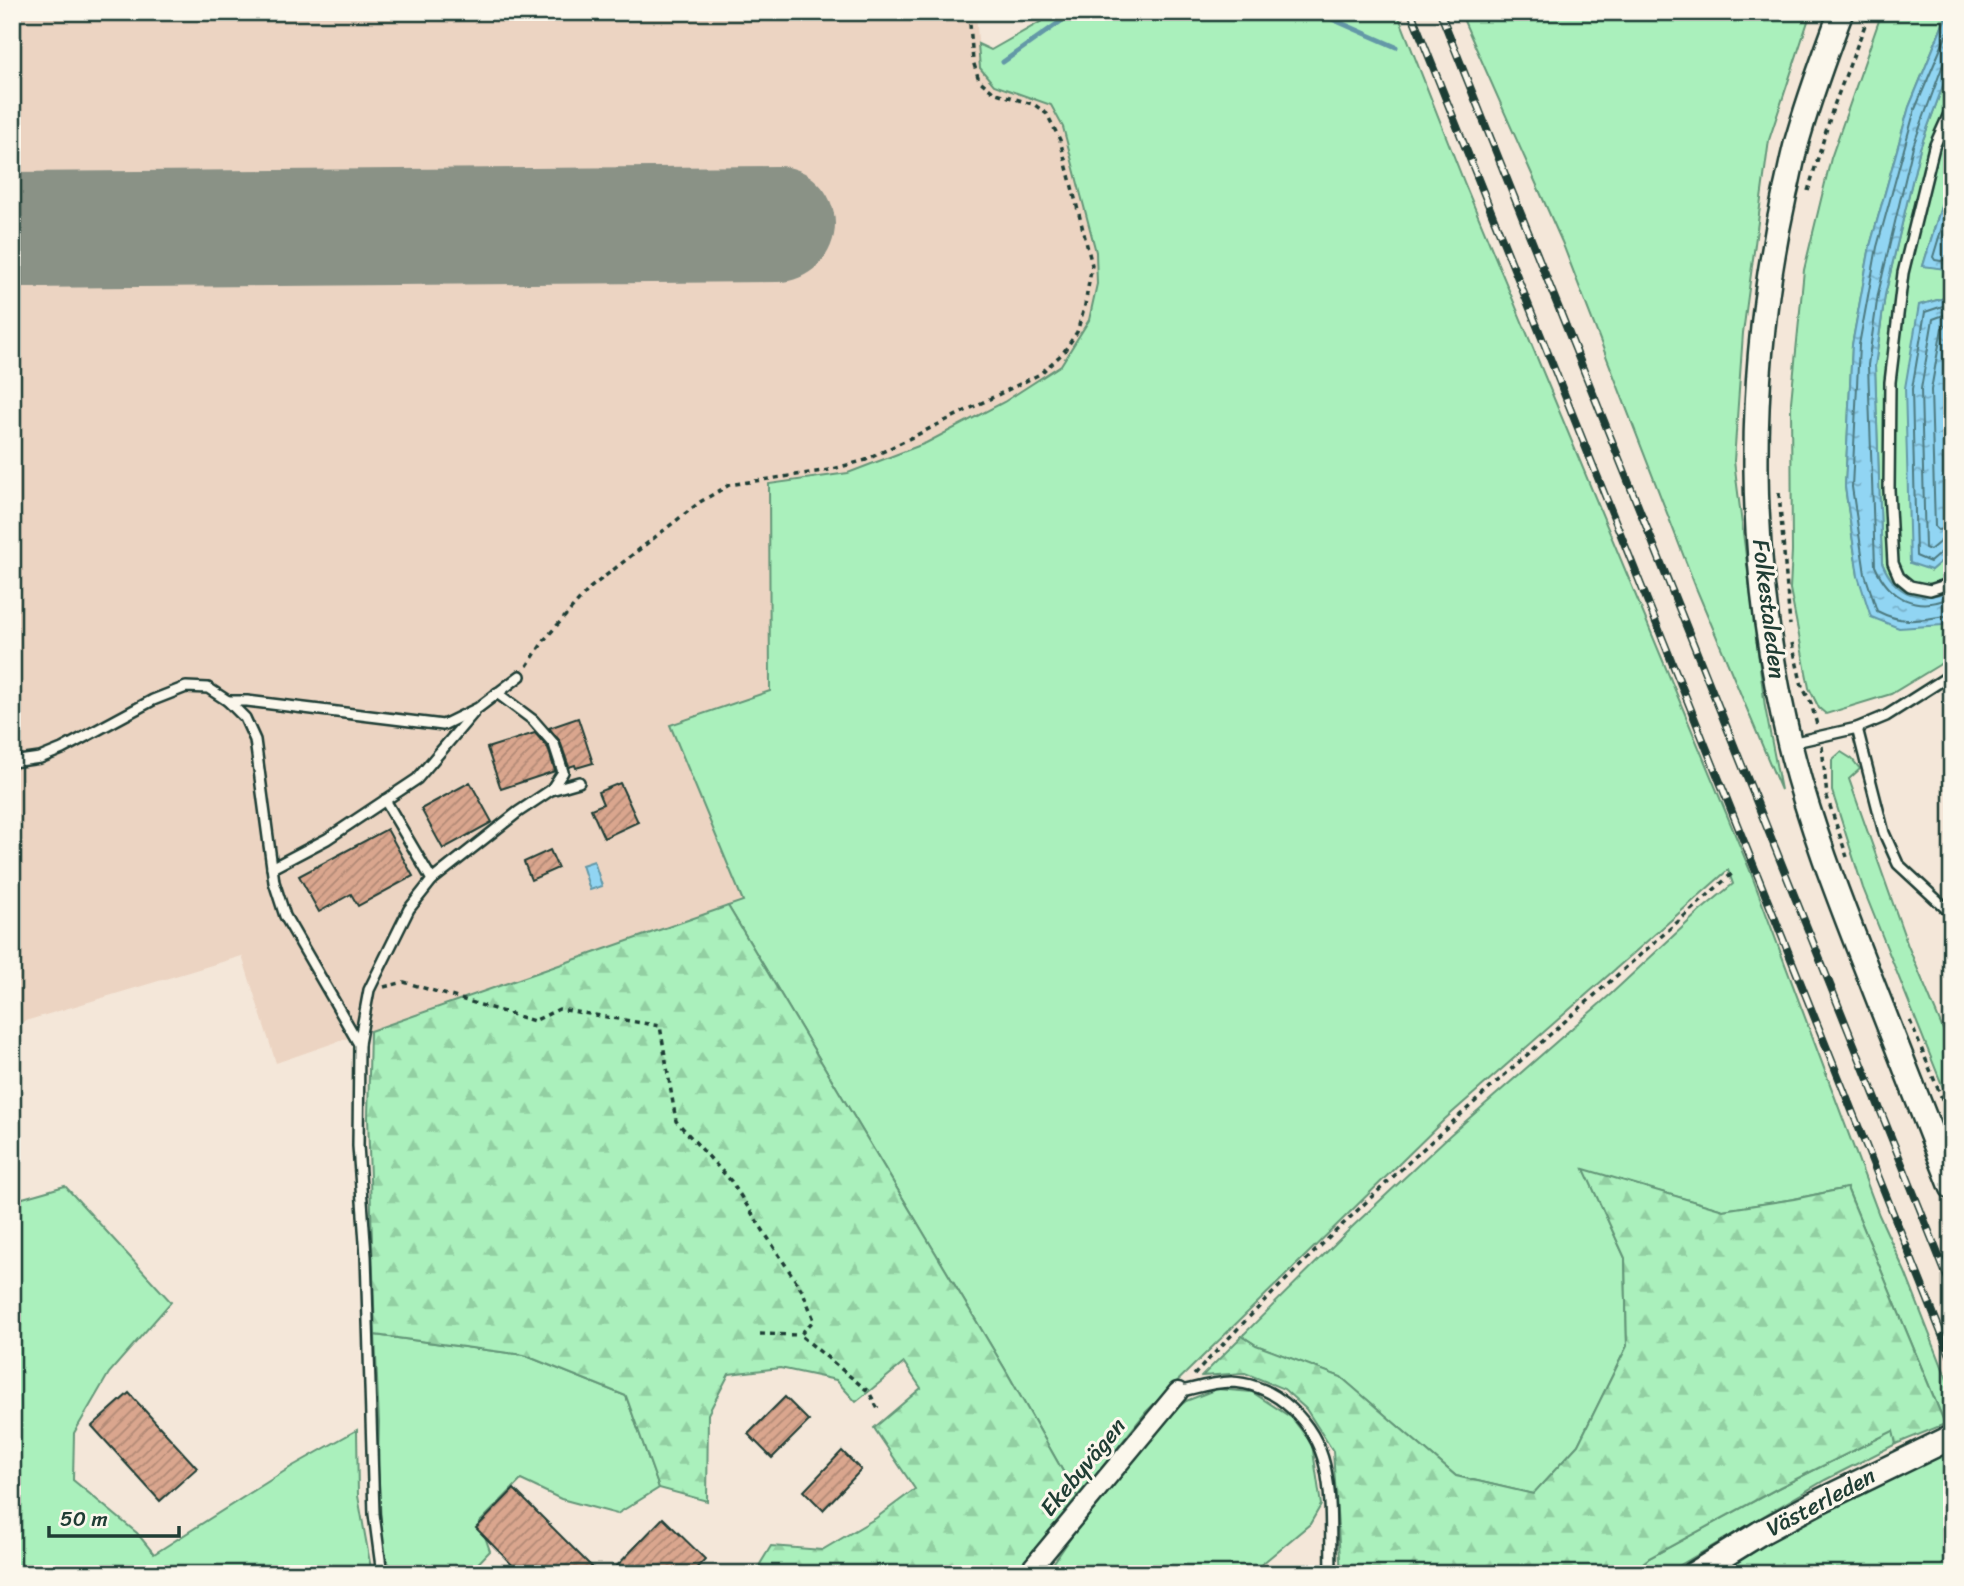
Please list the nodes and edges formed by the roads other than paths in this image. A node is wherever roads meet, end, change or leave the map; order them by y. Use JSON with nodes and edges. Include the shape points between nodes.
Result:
{"nodes":[{"id":1,"x":1841,"y":12,"type":"edge"},
{"id":2,"x":1952,"y":107,"type":"edge"},
{"id":3,"x":1952,"y":583,"type":"edge"},
{"id":4,"x":1952,"y":674,"type":"edge"},
{"id":5,"x":520,"y":676,"type":"road end"},
{"id":6,"x":497,"y":694,"type":"junction"},
{"id":7,"x":228,"y":701,"type":"junction"},
{"id":8,"x":478,"y":708,"type":"junction"},
{"id":9,"x":1857,"y":728,"type":"junction"},
{"id":10,"x":1790,"y":744,"type":"junction"},
{"id":11,"x":12,"y":762,"type":"edge"},
{"id":12,"x":579,"y":782,"type":"dead end"},
{"id":13,"x":551,"y":790,"type":"junction"},
{"id":14,"x":385,"y":800,"type":"junction"},
{"id":15,"x":272,"y":868,"type":"junction"},
{"id":16,"x":432,"y":880,"type":"junction"},
{"id":17,"x":1952,"y":914,"type":"edge"},
{"id":18,"x":359,"y":1044,"type":"junction"},
{"id":19,"x":1952,"y":1187,"type":"edge"},
{"id":20,"x":1178,"y":1392,"type":"joint"},
{"id":21,"x":1952,"y":1437,"type":"edge"},
{"id":22,"x":382,"y":1574,"type":"edge"},
{"id":23,"x":1027,"y":1574,"type":"edge"},
{"id":24,"x":1331,"y":1574,"type":"edge"},
{"id":25,"x":1694,"y":1574,"type":"edge"}],
"edges":[{"from":1,"to":10,"type":"main road","name":"Folkestaleden","via":[[1798,135],[1774,243],[1757,386],[1760,554],[1771,649]]},
{"from":2,"to":3,"type":"lane","via":[[1934,147],[1903,273],[1890,382],[1889,490],[1899,577],[1910,586],[1930,590]]},
{"from":4,"to":9,"type":"lane","via":[[1886,716]]},
{"from":5,"to":6,"type":"lane"},
{"from":6,"to":8,"type":"lane"},
{"from":6,"to":13,"type":"lane","via":[[533,720],[554,744],[563,772]]},
{"from":7,"to":8,"type":"lane","via":[[443,724]]},
{"from":7,"to":11,"type":"lane","via":[[208,688],[186,687],[62,749]]},
{"from":7,"to":15,"type":"lane","via":[[245,718],[254,740]]},
{"from":8,"to":14,"type":"lane","via":[[417,779]]},
{"from":9,"to":10,"type":"lane"},
{"from":9,"to":17,"type":"lane","via":[[1884,833],[1898,864]]},
{"from":10,"to":19,"type":"main road","name":"Folkestaleden","via":[[1837,894]]},
{"from":12,"to":13,"type":"lane"},
{"from":13,"to":16,"type":"lane"},
{"from":14,"to":15,"type":"lane","via":[[327,839]]},
{"from":14,"to":16,"type":"lane"},
{"from":15,"to":18,"type":"lane","via":[[285,916]]},
{"from":16,"to":18,"type":"lane","via":[[409,909],[369,990]]},
{"from":18,"to":22,"type":"lane","via":[[358,1146],[374,1514]]},
{"from":20,"to":23,"type":"street","name":"Ekebyvägen"},
{"from":20,"to":24,"type":"lane","via":[[1208,1384],[1247,1384],[1281,1401],[1309,1427],[1328,1484]]},
{"from":21,"to":25,"type":"main road","name":"Västerleden","via":[[1760,1533]]}]}
